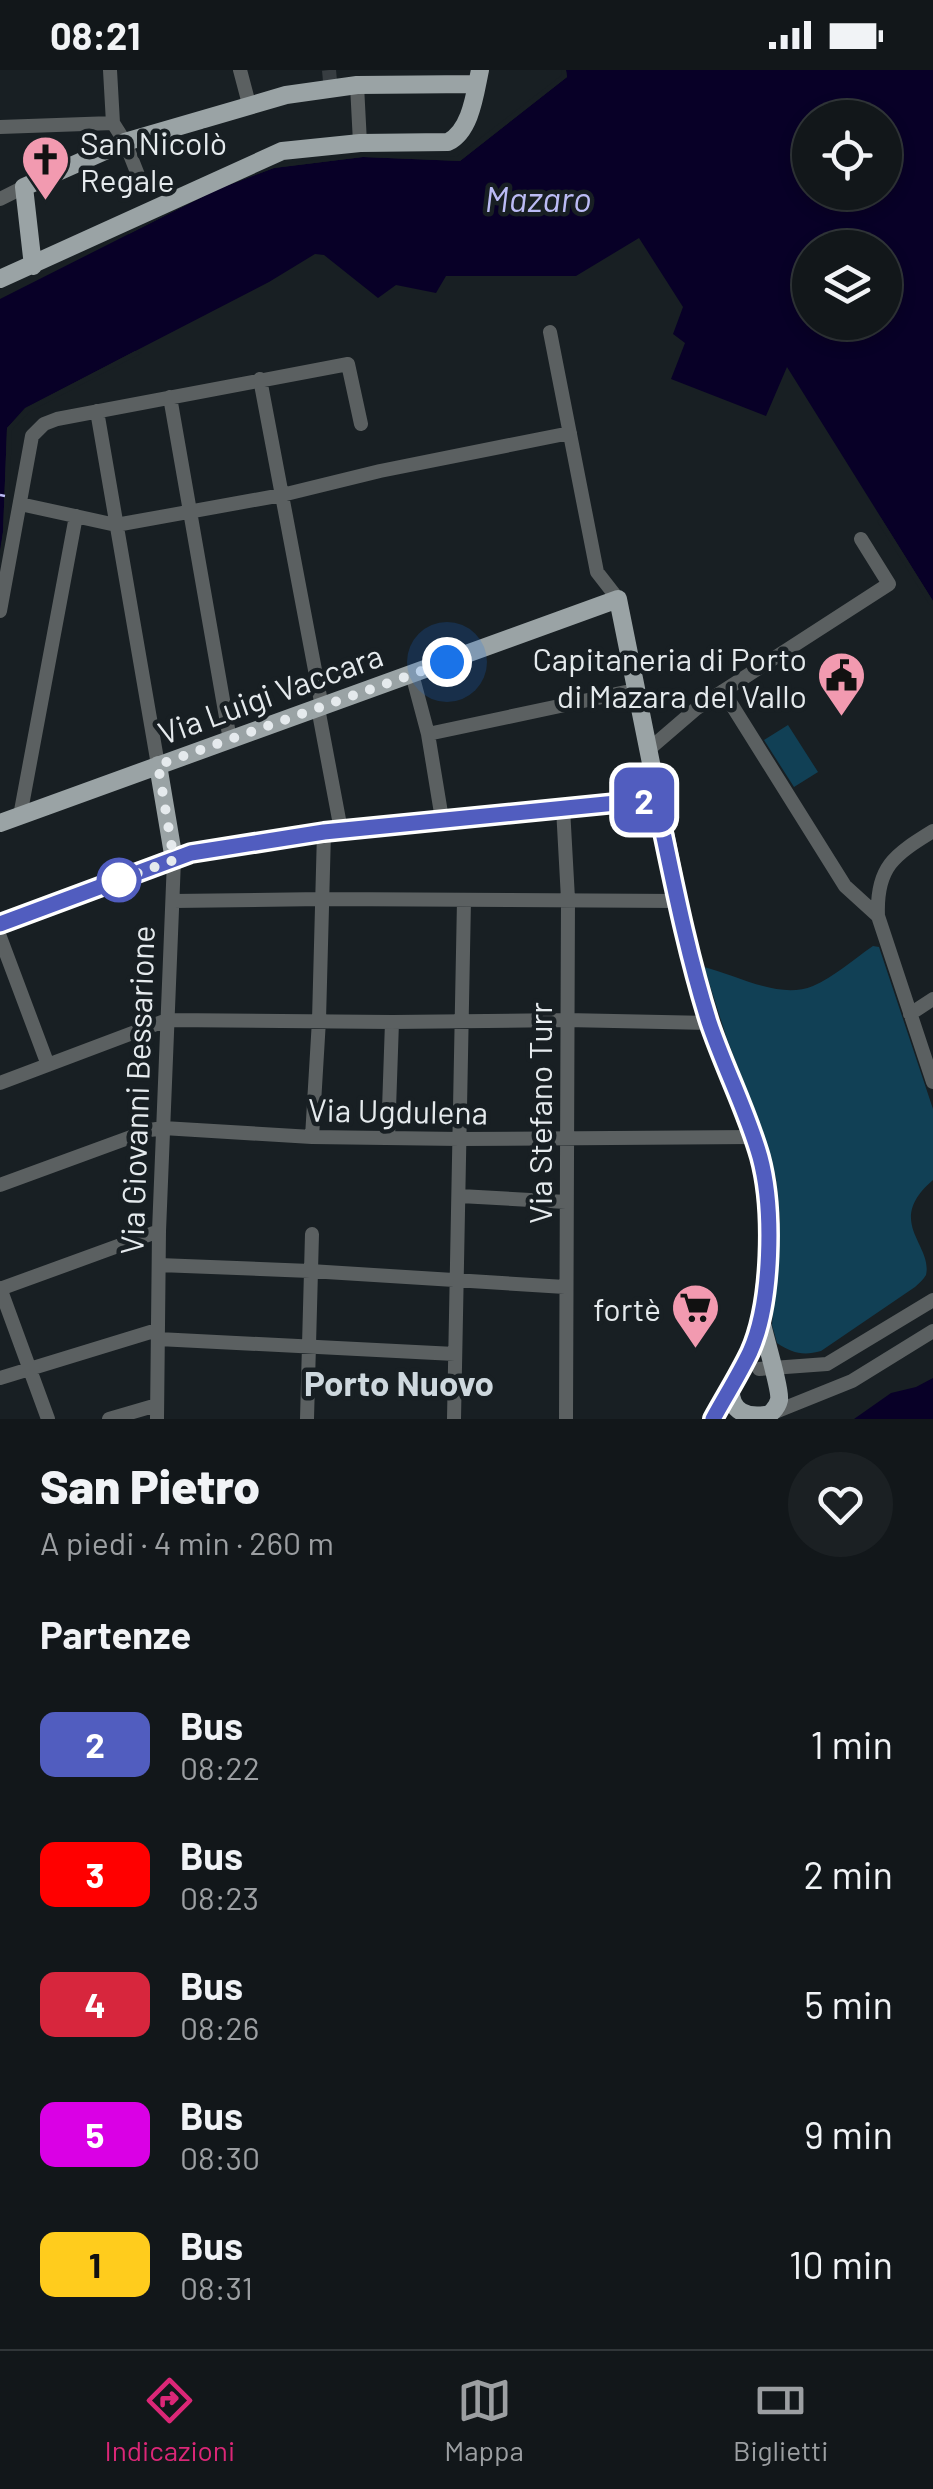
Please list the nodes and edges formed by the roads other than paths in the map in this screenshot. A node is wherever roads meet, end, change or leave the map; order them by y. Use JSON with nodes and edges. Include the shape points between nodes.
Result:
{"nodes":[{"id":1,"x":110,"y":70,"type":"edge"},
{"id":2,"x":240,"y":70,"type":"edge"},
{"id":3,"x":478,"y":77,"type":"edge"},
{"id":4,"x":366,"y":80,"type":"edge"},
{"id":5,"x":249,"y":104,"type":"junction"},
{"id":6,"x":114,"y":122,"type":"junction"},
{"id":7,"x":0,"y":127,"type":"edge"},
{"id":8,"x":125,"y":142,"type":"junction"},
{"id":9,"x":360,"y":142,"type":"junction"},
{"id":10,"x":142,"y":185,"type":"dead end"},
{"id":11,"x":24,"y":188,"type":"junction"},
{"id":12,"x":0,"y":199,"type":"edge"},
{"id":13,"x":33,"y":266,"type":"junction"},
{"id":14,"x":0,"y":280,"type":"edge"},
{"id":15,"x":550,"y":332,"type":"dead end"},
{"id":16,"x":260,"y":379,"type":"junction"},
{"id":17,"x":170,"y":397,"type":"junction"},
{"id":18,"x":97,"y":411,"type":"junction"},
{"id":19,"x":362,"y":424,"type":"dead end"},
{"id":20,"x":570,"y":432,"type":"junction"},
{"id":21,"x":282,"y":494,"type":"junction"},
{"id":22,"x":20,"y":504,"type":"junction"},
{"id":23,"x":190,"y":512,"type":"junction"},
{"id":24,"x":76,"y":516,"type":"junction"},
{"id":25,"x":116,"y":525,"type":"junction"},
{"id":26,"x":862,"y":539,"type":"dead end"},
{"id":27,"x":618,"y":599,"type":"junction"},
{"id":28,"x":0,"y":611,"type":"edge"},
{"id":29,"x":412,"y":674,"type":"junction"},
{"id":30,"x":636,"y":690,"type":"junction"},
{"id":31,"x":724,"y":691,"type":"junction"},
{"id":32,"x":320,"y":708,"type":"junction"},
{"id":33,"x":428,"y":734,"type":"junction"},
{"id":34,"x":230,"y":740,"type":"junction"},
{"id":35,"x":647,"y":750,"type":"junction"},
{"id":36,"x":158,"y":765,"type":"junction"},
{"id":37,"x":656,"y":799,"type":"junction"},
{"id":38,"x":563,"y":808,"type":"junction"},
{"id":39,"x":20,"y":816,"type":"junction"},
{"id":40,"x":442,"y":819,"type":"junction"},
{"id":41,"x":0,"y":823,"type":"edge"},
{"id":42,"x":341,"y":830,"type":"junction"},
{"id":43,"x":933,"y":831,"type":"edge"},
{"id":44,"x":324,"y":832,"type":"junction"},
{"id":45,"x":174,"y":860,"type":"junction"},
{"id":46,"x":323,"y":898,"type":"junction"},
{"id":47,"x":464,"y":900,"type":"junction"},
{"id":48,"x":568,"y":900,"type":"junction"},
{"id":49,"x":173,"y":901,"type":"junction"},
{"id":50,"x":678,"y":901,"type":"junction"},
{"id":51,"x":878,"y":916,"type":"junction"},
{"id":52,"x":0,"y":924,"type":"edge"},
{"id":53,"x":0,"y":936,"type":"edge"},
{"id":54,"x":933,"y":999,"type":"edge"},
{"id":55,"x":910,"y":1014,"type":"junction"},
{"id":56,"x":167,"y":1020,"type":"junction"},
{"id":57,"x":318,"y":1020,"type":"junction"},
{"id":58,"x":566,"y":1020,"type":"junction"},
{"id":59,"x":392,"y":1022,"type":"junction"},
{"id":60,"x":460,"y":1022,"type":"junction"},
{"id":61,"x":710,"y":1024,"type":"junction"},
{"id":62,"x":48,"y":1064,"type":"junction"},
{"id":63,"x":933,"y":1082,"type":"edge"},
{"id":64,"x":0,"y":1083,"type":"edge"},
{"id":65,"x":164,"y":1128,"type":"junction"},
{"id":66,"x":312,"y":1137,"type":"junction"},
{"id":67,"x":752,"y":1137,"type":"junction"},
{"id":68,"x":388,"y":1138,"type":"junction"},
{"id":69,"x":567,"y":1138,"type":"junction"},
{"id":70,"x":460,"y":1139,"type":"junction"},
{"id":71,"x":0,"y":1186,"type":"edge"},
{"id":72,"x":460,"y":1196,"type":"junction"},
{"id":73,"x":566,"y":1202,"type":"junction"},
{"id":74,"x":159,"y":1231,"type":"junction"},
{"id":75,"x":312,"y":1234,"type":"dead end"},
{"id":76,"x":159,"y":1264,"type":"junction"},
{"id":77,"x":310,"y":1271,"type":"junction"},
{"id":78,"x":458,"y":1282,"type":"junction"},
{"id":79,"x":565,"y":1287,"type":"junction"},
{"id":80,"x":0,"y":1289,"type":"edge"},
{"id":81,"x":933,"y":1300,"type":"edge"},
{"id":82,"x":761,"y":1318,"type":"junction"},
{"id":83,"x":933,"y":1331,"type":"edge"},
{"id":84,"x":158,"y":1334,"type":"junction"},
{"id":85,"x":307,"y":1346,"type":"junction"},
{"id":86,"x":455,"y":1354,"type":"junction"},
{"id":87,"x":30,"y":1370,"type":"junction"},
{"id":88,"x":770,"y":1374,"type":"junction"},
{"id":89,"x":0,"y":1378,"type":"edge"},
{"id":90,"x":735,"y":1379,"type":"junction"},
{"id":91,"x":157,"y":1414,"type":"edge"},
{"id":92,"x":766,"y":1416,"type":"edge"},
{"id":93,"x":48,"y":1419,"type":"edge"},
{"id":94,"x":109,"y":1419,"type":"edge"},
{"id":95,"x":172,"y":1419,"type":"edge"},
{"id":96,"x":306,"y":1419,"type":"edge"},
{"id":97,"x":454,"y":1419,"type":"edge"},
{"id":98,"x":566,"y":1419,"type":"edge"},
{"id":99,"x":714,"y":1419,"type":"edge"}],
"edges":[{"from":1,"to":6,"type":"street"},
{"from":2,"to":5,"type":"street"},
{"from":3,"to":4,"type":"main road"},
{"from":3,"to":9,"type":"main road","via":[[464,129],[448,142]]},
{"from":4,"to":5,"type":"main road"},
{"from":4,"to":9,"type":"street"},
{"from":5,"to":8,"type":"main road"},
{"from":6,"to":7,"type":"street"},
{"from":6,"to":8,"type":"street"},
{"from":8,"to":10,"type":"street"},
{"from":8,"to":11,"type":"main road"},
{"from":9,"to":13,"type":"main road","via":[[282,150]]},
{"from":11,"to":12,"type":"street"},
{"from":11,"to":13,"type":"main road"},
{"from":13,"to":14,"type":"main road"},
{"from":15,"to":20,"type":"street"},
{"from":16,"to":17,"type":"street"},
{"from":16,"to":19,"type":"street","via":[[348,364]]},
{"from":16,"to":21,"type":"street"},
{"from":17,"to":18,"type":"street"},
{"from":17,"to":23,"type":"street"},
{"from":18,"to":22,"type":"street","via":[[57,419],[32,436]]},
{"from":18,"to":25,"type":"street"},
{"from":20,"to":21,"type":"street"},
{"from":20,"to":27,"type":"street","via":[[597,572]]},
{"from":21,"to":23,"type":"street"},
{"from":21,"to":32,"type":"street"},
{"from":22,"to":24,"type":"street"},
{"from":22,"to":28,"type":"street"},
{"from":23,"to":25,"type":"street"},
{"from":23,"to":34,"type":"street"},
{"from":24,"to":25,"type":"street"},
{"from":24,"to":39,"type":"street"},
{"from":25,"to":36,"type":"street"},
{"from":26,"to":31,"type":"street","via":[[889,584]]},
{"from":27,"to":29,"type":"main road","name":"Via Luigi Vaccara"},
{"from":27,"to":30,"type":"main road"},
{"from":29,"to":32,"type":"main road","name":"Via Luigi Vaccara"},
{"from":29,"to":33,"type":"street"},
{"from":30,"to":33,"type":"street"},
{"from":30,"to":35,"type":"main road"},
{"from":31,"to":35,"type":"street"},
{"from":31,"to":51,"type":"street","via":[[846,886]]},
{"from":32,"to":34,"type":"main road","name":"Via Luigi Vaccara"},
{"from":32,"to":42,"type":"street"},
{"from":33,"to":40,"type":"street"},
{"from":34,"to":36,"type":"main road","name":"Via Luigi Vaccara"},
{"from":35,"to":37,"type":"main road"},
{"from":36,"to":39,"type":"main road","name":"Via Luigi Vaccara"},
{"from":36,"to":45,"type":"main road","name":"Via Giovanni Bessarione"},
{"from":37,"to":38,"type":"street"},
{"from":37,"to":50,"type":"main road"},
{"from":38,"to":40,"type":"street"},
{"from":38,"to":48,"type":"street","name":"Via Stefano Turr"},
{"from":39,"to":41,"type":"main road","name":"Via Luigi Vaccara"},
{"from":40,"to":42,"type":"street"},
{"from":42,"to":44,"type":"street"},
{"from":43,"to":51,"type":"street","via":[[892,860],[881,880]]},
{"from":44,"to":45,"type":"street"},
{"from":44,"to":46,"type":"street"},
{"from":45,"to":49,"type":"street","name":"Via Giovanni Bessarione"},
{"from":45,"to":52,"type":"main road"},
{"from":46,"to":47,"type":"street"},
{"from":46,"to":49,"type":"street"},
{"from":46,"to":57,"type":"street"},
{"from":47,"to":48,"type":"street"},
{"from":47,"to":60,"type":"street"},
{"from":48,"to":50,"type":"street"},
{"from":48,"to":58,"type":"street","name":"Via Stefano Turr"},
{"from":49,"to":56,"type":"street","name":"Via Giovanni Bessarione"},
{"from":50,"to":61,"type":"main road"},
{"from":51,"to":55,"type":"street"},
{"from":53,"to":62,"type":"street"},
{"from":54,"to":55,"type":"street"},
{"from":55,"to":63,"type":"street"},
{"from":56,"to":57,"type":"street"},
{"from":56,"to":62,"type":"street"},
{"from":56,"to":65,"type":"street","name":"Via Giovanni Bessarione"},
{"from":57,"to":59,"type":"street"},
{"from":57,"to":66,"type":"street"},
{"from":58,"to":60,"type":"street"},
{"from":58,"to":61,"type":"street"},
{"from":58,"to":69,"type":"street","name":"Via Stefano Turr"},
{"from":59,"to":60,"type":"street"},
{"from":59,"to":68,"type":"street"},
{"from":60,"to":70,"type":"street"},
{"from":61,"to":67,"type":"main road"},
{"from":62,"to":64,"type":"street"},
{"from":65,"to":66,"type":"street","name":"Via Ugdulena"},
{"from":65,"to":71,"type":"street"},
{"from":65,"to":74,"type":"street","name":"Via Giovanni Bessarione"},
{"from":66,"to":68,"type":"street","name":"Via Ugdulena"},
{"from":67,"to":69,"type":"street","name":"Via Ugdulena"},
{"from":67,"to":82,"type":"main road","via":[[770,1239]]},
{"from":68,"to":70,"type":"street","name":"Via Ugdulena"},
{"from":69,"to":70,"type":"street","name":"Via Ugdulena"},
{"from":69,"to":73,"type":"street","name":"Via Stefano Turr"},
{"from":70,"to":72,"type":"street"},
{"from":72,"to":73,"type":"street"},
{"from":72,"to":78,"type":"street"},
{"from":73,"to":79,"type":"street","name":"Via Stefano Turr"},
{"from":74,"to":76,"type":"street","name":"Via Giovanni Bessarione"},
{"from":74,"to":80,"type":"street"},
{"from":75,"to":77,"type":"street"},
{"from":76,"to":77,"type":"street"},
{"from":76,"to":84,"type":"street","name":"Via Giovanni Bessarione"},
{"from":77,"to":78,"type":"street"},
{"from":77,"to":85,"type":"street"},
{"from":78,"to":79,"type":"street"},
{"from":78,"to":86,"type":"street"},
{"from":79,"to":98,"type":"street","name":"Via Stefano Turr"},
{"from":80,"to":87,"type":"street"},
{"from":81,"to":88,"type":"street","via":[[826,1364]]},
{"from":82,"to":88,"type":"main road"},
{"from":82,"to":90,"type":"main road"},
{"from":83,"to":92,"type":"street","via":[[852,1381]]},
{"from":84,"to":85,"type":"street"},
{"from":84,"to":87,"type":"street"},
{"from":84,"to":91,"type":"street","name":"Via Giovanni Bessarione"},
{"from":85,"to":86,"type":"street"},
{"from":85,"to":96,"type":"street"},
{"from":86,"to":97,"type":"street"},
{"from":87,"to":89,"type":"street"},
{"from":87,"to":93,"type":"street"},
{"from":88,"to":90,"type":"main road","via":[[744,1372]]},
{"from":88,"to":92,"type":"main road","via":[[779,1400]]},
{"from":90,"to":92,"type":"main road","via":[[730,1398],[738,1412]]},
{"from":90,"to":99,"type":"main road"},
{"from":91,"to":94,"type":"street"},
{"from":91,"to":95,"type":"street"}]}
